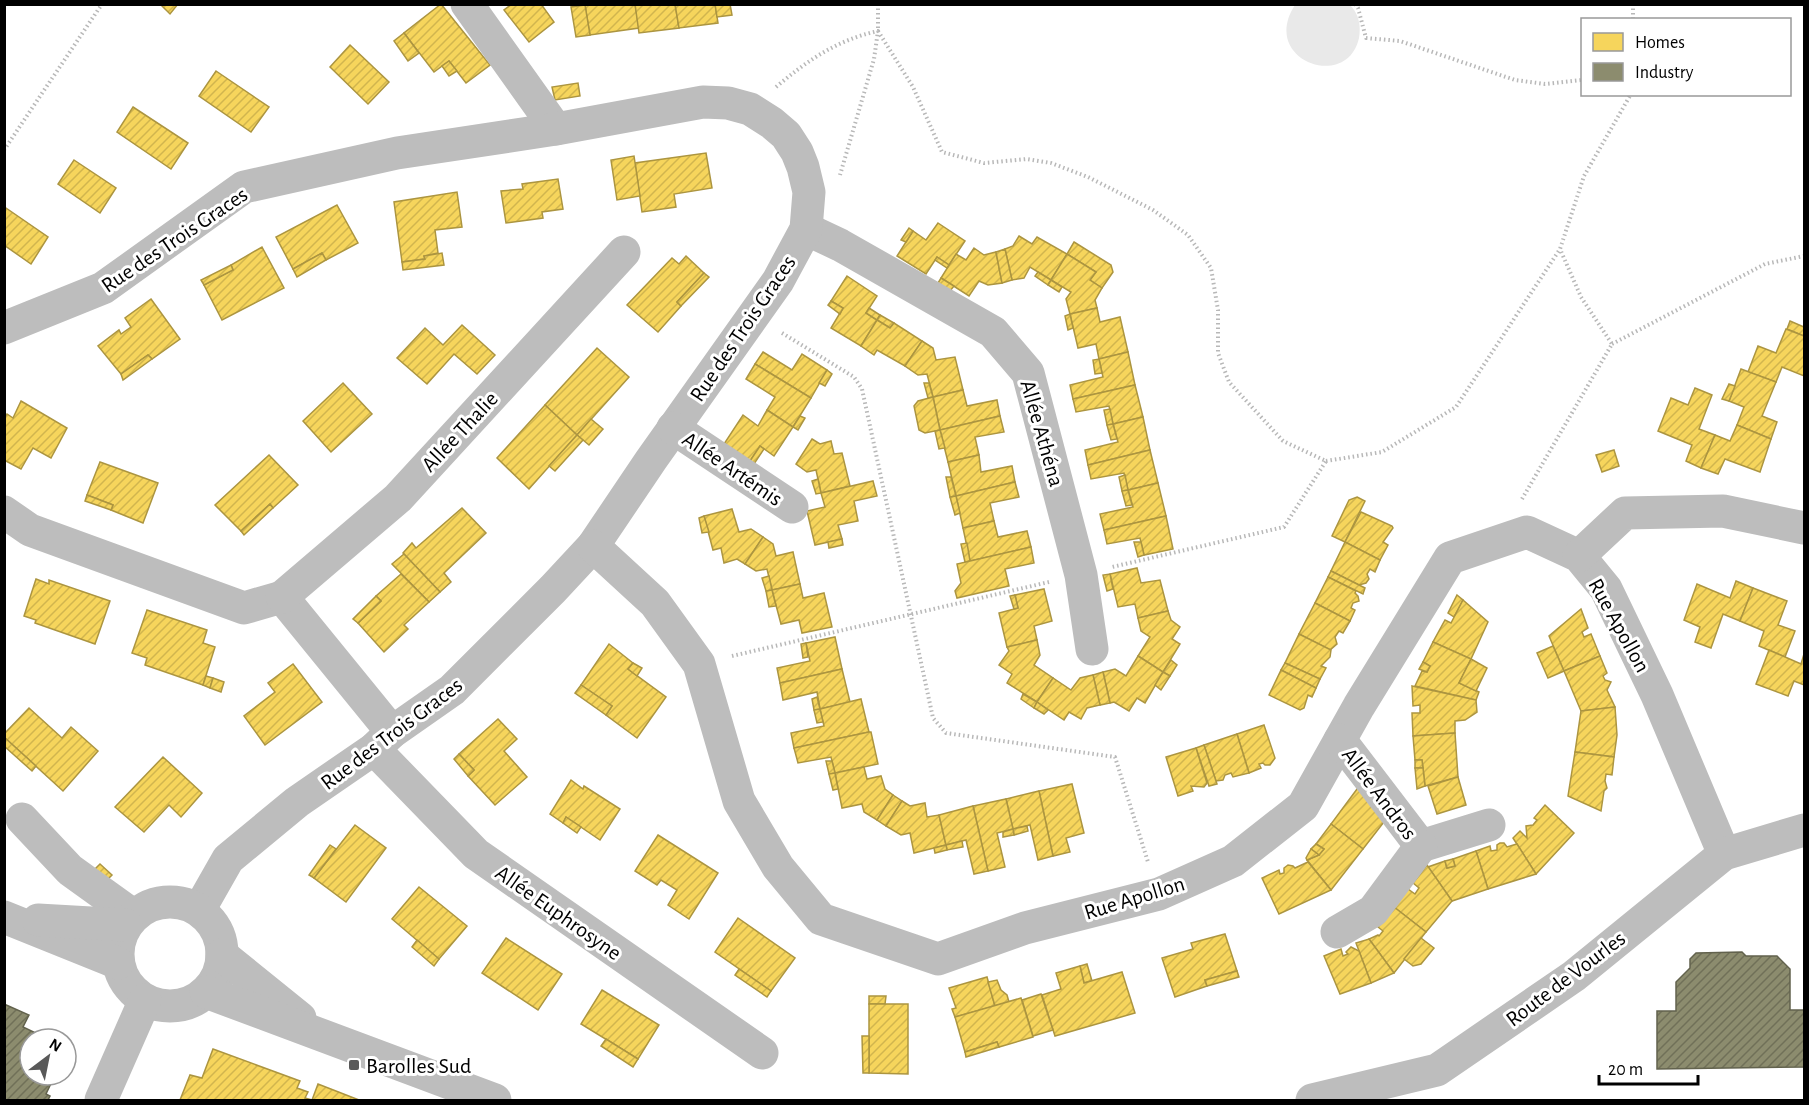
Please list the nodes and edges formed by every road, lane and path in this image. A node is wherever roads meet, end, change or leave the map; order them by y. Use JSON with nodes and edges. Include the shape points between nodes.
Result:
{"nodes":[{"id":1,"x":102,"y":4,"type":"edge"},
{"id":2,"x":1355,"y":4,"type":"edge"},
{"id":3,"x":472,"y":6,"type":"edge"},
{"id":4,"x":1581,"y":80,"type":"edge"},
{"id":5,"x":1630,"y":96,"type":"edge"},
{"id":6,"x":750,"y":109,"type":"junction"},
{"id":7,"x":556,"y":129,"type":"junction"},
{"id":8,"x":4,"y":150,"type":"edge"},
{"id":9,"x":809,"y":192,"type":"junction"},
{"id":10,"x":806,"y":229,"type":"junction"},
{"id":11,"x":1560,"y":249,"type":"junction"},
{"id":12,"x":624,"y":252,"type":"dead end"},
{"id":13,"x":1804,"y":256,"type":"edge"},
{"id":14,"x":753,"y":315,"type":"junction"},
{"id":15,"x":4,"y":328,"type":"edge"},
{"id":16,"x":1612,"y":344,"type":"junction"},
{"id":17,"x":674,"y":428,"type":"junction"},
{"id":18,"x":1326,"y":461,"type":"dead end"},
{"id":19,"x":792,"y":507,"type":"dead end"},
{"id":20,"x":4,"y":512,"type":"edge"},
{"id":21,"x":1804,"y":528,"type":"edge"},
{"id":22,"x":1527,"y":532,"type":"junction"},
{"id":23,"x":593,"y":546,"type":"junction"},
{"id":24,"x":1578,"y":556,"type":"junction"},
{"id":25,"x":282,"y":597,"type":"junction"},
{"id":26,"x":1092,"y":648,"type":"dead end"},
{"id":27,"x":383,"y":740,"type":"junction"},
{"id":28,"x":1340,"y":740,"type":"junction"},
{"id":29,"x":22,"y":819,"type":"dead end"},
{"id":30,"x":1489,"y":825,"type":"dead end"},
{"id":31,"x":1804,"y":830,"type":"edge"},
{"id":32,"x":1421,"y":846,"type":"junction"},
{"id":33,"x":1724,"y":854,"type":"junction"},
{"id":34,"x":1159,"y":894,"type":"junction"},
{"id":35,"x":199,"y":910,"type":"junction"},
{"id":36,"x":5,"y":917,"type":"edge"},
{"id":37,"x":130,"y":920,"type":"junction"},
{"id":38,"x":1337,"y":932,"type":"dead end"},
{"id":39,"x":222,"y":956,"type":"junction"},
{"id":40,"x":118,"y":963,"type":"junction"},
{"id":41,"x":206,"y":992,"type":"junction"},
{"id":42,"x":145,"y":1000,"type":"junction"},
{"id":43,"x":324,"y":1037,"type":"junction"},
{"id":44,"x":762,"y":1053,"type":"dead end"},
{"id":45,"x":100,"y":1101,"type":"edge"},
{"id":46,"x":495,"y":1101,"type":"edge"},
{"id":47,"x":1312,"y":1101,"type":"edge"}],
"edges":[{"from":1,"to":8,"type":"path"},
{"from":2,"to":4,"type":"path","via":[[1366,38],[1400,41],[1515,80],[1545,84]]},
{"from":3,"to":7,"type":"street"},
{"from":5,"to":11,"type":"path","via":[[1584,177]]},
{"from":6,"to":7,"type":"street","name":"Rue des Trois Graces","via":[[704,102]]},
{"from":6,"to":9,"type":"street","name":"Rue des Trois Graces","via":[[786,135],[803,167]]},
{"from":6,"to":9,"type":"path","via":[[819,53],[853,36],[878,31],[874,59],[839,180]]},
{"from":7,"to":15,"type":"street","name":"Rue des Trois Graces","via":[[397,153],[244,187],[103,288]]},
{"from":9,"to":10,"type":"street","name":"Rue des Trois Graces"},
{"from":10,"to":14,"type":"street","name":"Rue des Trois Graces"},
{"from":10,"to":26,"type":"street","name":"Allée Athéna","via":[[993,332],[1028,373],[1081,574]]},
{"from":11,"to":16,"type":"path","via":[[1581,297]]},
{"from":11,"to":18,"type":"path","via":[[1456,407],[1382,452]]},
{"from":12,"to":25,"type":"street","name":"Allée Thalie","via":[[398,498]]},
{"from":13,"to":16,"type":"path","via":[[1765,264]]},
{"from":14,"to":17,"type":"street","name":"Rue des Trois Graces"},
{"from":14,"to":34,"type":"path","via":[[854,377],[862,389],[933,718],[946,734],[1115,757]]},
{"from":16,"to":22,"type":"path","via":[[1522,498]]},
{"from":17,"to":19,"type":"street","name":"Allée Artémis"},
{"from":17,"to":23,"type":"street","name":"Rue des Trois Graces"},
{"from":20,"to":25,"type":"street","name":"Allée Thalie","via":[[30,530],[244,608]]},
{"from":21,"to":24,"type":"street","via":[[1723,511],[1625,513]]},
{"from":22,"to":24,"type":"street","name":"Rue Apollon"},
{"from":22,"to":28,"type":"street","name":"Rue Apollon","via":[[1450,558]]},
{"from":23,"to":27,"type":"street","name":"Rue des Trois Graces","via":[[452,690]]},
{"from":23,"to":34,"type":"street","name":"Rue Apollon","via":[[655,603],[699,664],[739,801],[778,867],[821,919],[938,959],[1025,928]]},
{"from":24,"to":33,"type":"street","name":"Rue Apollon","via":[[1606,589],[1657,695]]},
{"from":25,"to":27,"type":"street"},
{"from":27,"to":35,"type":"street","name":"Rue des Trois Graces","via":[[297,802],[228,859]]},
{"from":27,"to":44,"type":"street","name":"Allée Euphrosyne","via":[[476,855]]},
{"from":28,"to":32,"type":"street","name":"Allée Andros"},
{"from":28,"to":34,"type":"street","name":"Rue Apollon","via":[[1303,806],[1233,861]]},
{"from":29,"to":37,"type":"street","via":[[70,870]]},
{"from":30,"to":32,"type":"street","name":"Allée Andros"},
{"from":31,"to":33,"type":"street","name":"Route de Vourles"},
{"from":32,"to":38,"type":"street","name":"Allée Andros","via":[[1373,911]]},
{"from":33,"to":47,"type":"street","name":"Route de Vourles","via":[[1574,976],[1437,1070]]},
{"from":35,"to":37,"type":"street","via":[[183,903],[165,902],[148,906]]},
{"from":35,"to":39,"type":"street","via":[[212,922],[220,938]]},
{"from":36,"to":37,"type":"street"},
{"from":36,"to":40,"type":"street"},
{"from":37,"to":40,"type":"street","via":[[120,936]]},
{"from":39,"to":41,"type":"street","via":[[220,969]]},
{"from":39,"to":43,"type":"street"},
{"from":40,"to":42,"type":"street","via":[[123,978]]},
{"from":41,"to":42,"type":"street","via":[[176,1006]]},
{"from":41,"to":43,"type":"street"},
{"from":42,"to":45,"type":"street"},
{"from":43,"to":46,"type":"street"}]}
